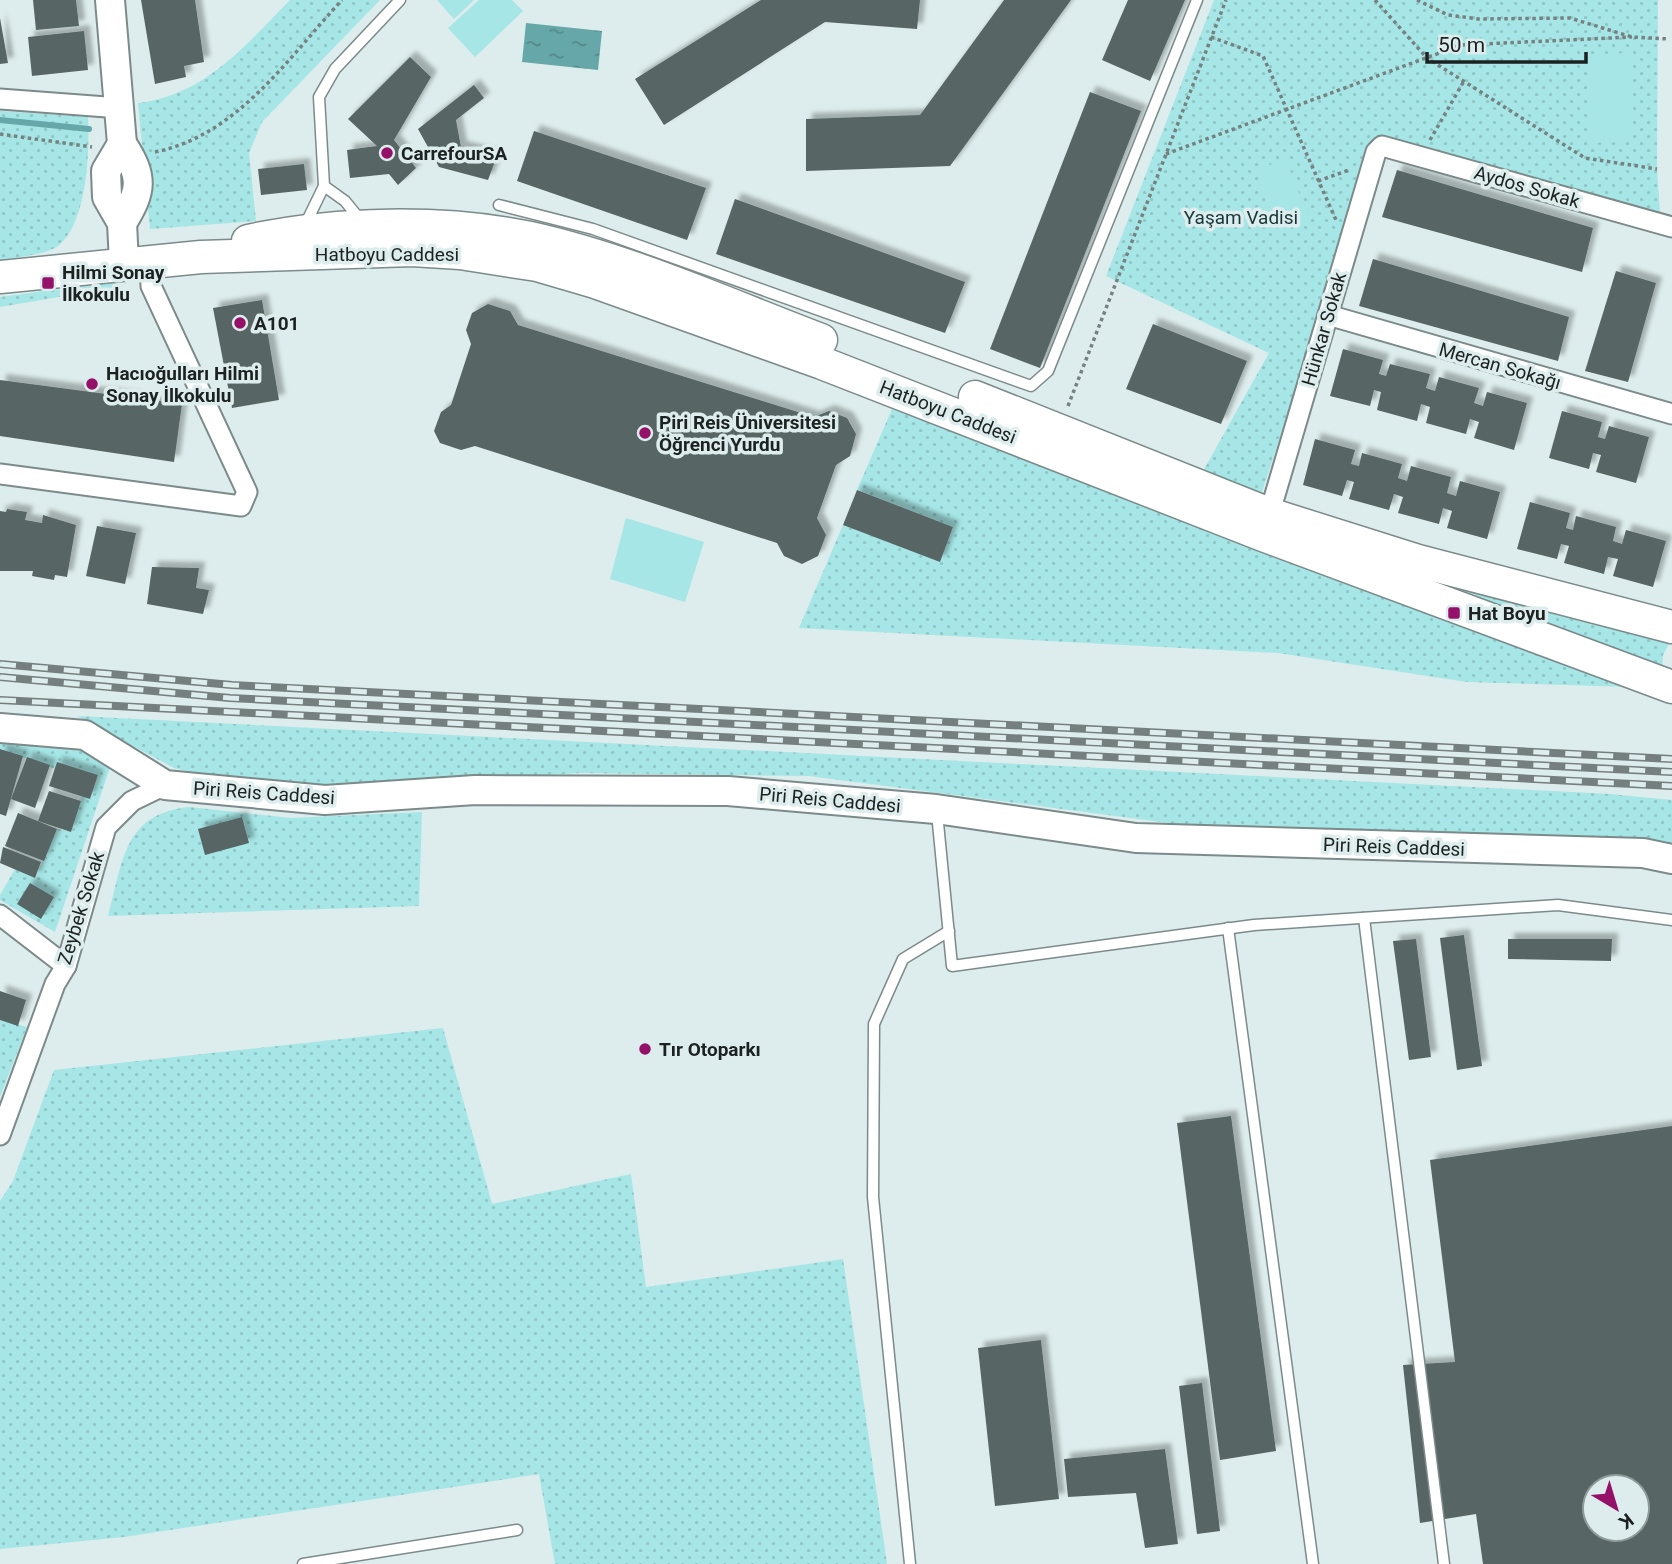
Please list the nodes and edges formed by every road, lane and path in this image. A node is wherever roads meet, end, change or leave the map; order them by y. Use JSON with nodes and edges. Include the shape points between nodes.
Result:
{"nodes":[{"id":1,"x":110,"y":0,"type":"edge"},
{"id":2,"x":342,"y":0,"type":"edge"},
{"id":3,"x":400,"y":0,"type":"edge"},
{"id":4,"x":1197,"y":0,"type":"edge"},
{"id":5,"x":1226,"y":0,"type":"edge"},
{"id":6,"x":1375,"y":0,"type":"edge"},
{"id":7,"x":1417,"y":0,"type":"edge"},
{"id":8,"x":1211,"y":37,"type":"junction"},
{"id":9,"x":1632,"y":37,"type":"junction"},
{"id":10,"x":1669,"y":38,"type":"dead end"},
{"id":11,"x":1427,"y":58,"type":"junction"},
{"id":12,"x":1464,"y":81,"type":"junction"},
{"id":13,"x":0,"y":99,"type":"edge"},
{"id":14,"x":120,"y":108,"type":"junction"},
{"id":15,"x":1287,"y":110,"type":"junction"},
{"id":16,"x":0,"y":134,"type":"edge"},
{"id":17,"x":1382,"y":146,"type":"joint"},
{"id":18,"x":1426,"y":146,"type":"dead end"},
{"id":19,"x":123,"y":150,"type":"junction"},
{"id":20,"x":1166,"y":155,"type":"junction"},
{"id":21,"x":1355,"y":167,"type":"dead end"},
{"id":22,"x":1657,"y":169,"type":"dead end"},
{"id":23,"x":1318,"y":181,"type":"junction"},
{"id":24,"x":324,"y":186,"type":"junction"},
{"id":25,"x":499,"y":205,"type":"dead end"},
{"id":26,"x":1339,"y":226,"type":"dead end"},
{"id":27,"x":1672,"y":227,"type":"edge"},
{"id":28,"x":366,"y":228,"type":"junction"},
{"id":29,"x":302,"y":231,"type":"junction"},
{"id":30,"x":201,"y":257,"type":"junction"},
{"id":31,"x":137,"y":262,"type":"junction"},
{"id":32,"x":0,"y":277,"type":"edge"},
{"id":33,"x":1328,"y":315,"type":"junction"},
{"id":34,"x":1672,"y":414,"type":"edge"},
{"id":35,"x":1058,"y":430,"type":"junction"},
{"id":36,"x":0,"y":474,"type":"edge"},
{"id":37,"x":1266,"y":525,"type":"junction"},
{"id":38,"x":1672,"y":627,"type":"edge"},
{"id":39,"x":1672,"y":657,"type":"edge"},
{"id":40,"x":1672,"y":665,"type":"edge"},
{"id":41,"x":1672,"y":687,"type":"edge"},
{"id":42,"x":0,"y":728,"type":"edge"},
{"id":43,"x":166,"y":785,"type":"junction"},
{"id":44,"x":936,"y":809,"type":"junction"},
{"id":45,"x":1672,"y":859,"type":"edge"},
{"id":46,"x":0,"y":915,"type":"edge"},
{"id":47,"x":1364,"y":918,"type":"junction"},
{"id":48,"x":1672,"y":920,"type":"edge"},
{"id":49,"x":1228,"y":928,"type":"junction"},
{"id":50,"x":948,"y":931,"type":"junction"},
{"id":51,"x":66,"y":965,"type":"junction"},
{"id":52,"x":0,"y":1135,"type":"edge"},
{"id":53,"x":517,"y":1530,"type":"dead end"},
{"id":54,"x":303,"y":1564,"type":"edge"},
{"id":55,"x":910,"y":1564,"type":"edge"},
{"id":56,"x":1313,"y":1564,"type":"edge"},
{"id":57,"x":1444,"y":1564,"type":"edge"}],
"edges":[{"from":1,"to":14,"type":"street"},
{"from":2,"to":19,"type":"path","via":[[248,102],[210,133],[173,148]]},
{"from":3,"to":24,"type":"lane","via":[[335,69],[319,97]]},
{"from":4,"to":25,"type":"lane","via":[[1048,371],[1031,386],[593,229]]},
{"from":5,"to":8,"type":"path"},
{"from":6,"to":11,"type":"path"},
{"from":7,"to":9,"type":"path","via":[[1448,15],[1570,18]]},
{"from":8,"to":15,"type":"path","via":[[1263,57]]},
{"from":8,"to":20,"type":"path"},
{"from":9,"to":10,"type":"path"},
{"from":9,"to":11,"type":"path","via":[[1461,45]]},
{"from":11,"to":12,"type":"path"},
{"from":11,"to":15,"type":"path"},
{"from":12,"to":18,"type":"path"},
{"from":12,"to":22,"type":"path","via":[[1585,159]]},
{"from":13,"to":14,"type":"street"},
{"from":14,"to":19,"type":"street"},
{"from":15,"to":20,"type":"path"},
{"from":15,"to":23,"type":"path"},
{"from":16,"to":19,"type":"path"},
{"from":17,"to":27,"type":"street","name":"Aydos Sokak"},
{"from":17,"to":33,"type":"street","name":"Hünkar Sokak","via":[[1376,152]]},
{"from":19,"to":31,"type":"street","via":[[136,171],[137,199],[122,223]]},
{"from":20,"to":35,"type":"path"},
{"from":21,"to":23,"type":"path"},
{"from":23,"to":26,"type":"path"},
{"from":24,"to":28,"type":"lane","via":[[345,201]]},
{"from":24,"to":29,"type":"lane"},
{"from":28,"to":29,"type":"main road","name":"Hatboyu Caddesi"},
{"from":28,"to":35,"type":"main road","name":"Hatboyu Caddesi","via":[[470,230],[566,247]]},
{"from":29,"to":30,"type":"main road","name":"Hatboyu Caddesi","via":[[234,244]]},
{"from":30,"to":31,"type":"main road","name":"Hatboyu Caddesi"},
{"from":30,"to":37,"type":"main road","name":"Hatboyu Caddesi","via":[[412,250],[537,265],[674,310]]},
{"from":31,"to":32,"type":"main road","name":"Hatboyu Caddesi"},
{"from":31,"to":36,"type":"street","via":[[247,492],[241,506]]},
{"from":33,"to":34,"type":"street","name":"Mercan Sokağı"},
{"from":33,"to":37,"type":"street","name":"Hünkar Sokak"},
{"from":35,"to":37,"type":"main road","name":"Hatboyu Caddesi"},
{"from":37,"to":38,"type":"main road","name":"Hatboyu Caddesi"},
{"from":37,"to":41,"type":"main road","name":"Hatboyu Caddesi"},
{"from":39,"to":40,"type":"main road"},
{"from":42,"to":43,"type":"street","name":"Piri Reis Caddesi","via":[[85,735]]},
{"from":43,"to":44,"type":"street","name":"Piri Reis Caddesi","via":[[325,800],[475,790],[728,791]]},
{"from":43,"to":51,"type":"street","name":"Zeybek Sokak","via":[[132,802],[106,827]]},
{"from":44,"to":45,"type":"street","name":"Piri Reis Caddesi","via":[[1136,838],[1643,853]]},
{"from":44,"to":50,"type":"lane"},
{"from":46,"to":51,"type":"street"},
{"from":47,"to":48,"type":"lane","via":[[1558,905]]},
{"from":47,"to":49,"type":"lane"},
{"from":47,"to":57,"type":"lane"},
{"from":49,"to":50,"type":"lane","via":[[952,966]]},
{"from":49,"to":56,"type":"lane"},
{"from":50,"to":55,"type":"lane","via":[[903,959],[874,1024],[873,1196]]},
{"from":51,"to":52,"type":"street","name":"Zeybek Sokak"},
{"from":53,"to":54,"type":"lane"}]}
